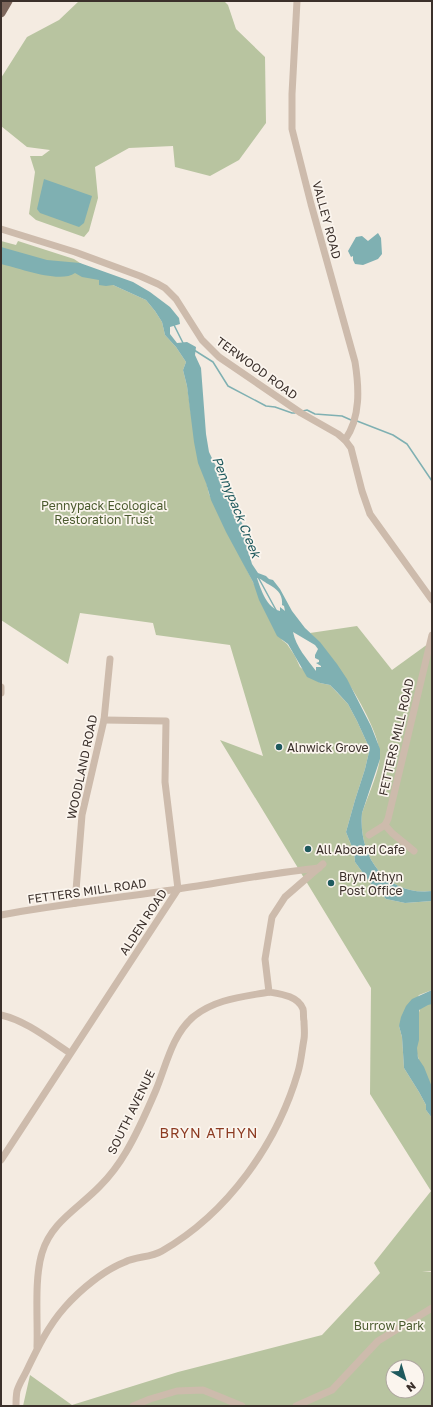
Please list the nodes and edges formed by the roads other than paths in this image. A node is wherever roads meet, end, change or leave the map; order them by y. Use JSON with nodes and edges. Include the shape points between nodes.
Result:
{"nodes":[{"id":1,"x":297,"y":1,"type":"edge"},
{"id":2,"x":1,"y":229,"type":"edge"},
{"id":3,"x":346,"y":440,"type":"junction"},
{"id":4,"x":432,"y":600,"type":"edge"},
{"id":5,"x":432,"y":635,"type":"edge"},
{"id":6,"x":110,"y":659,"type":"dead end"},
{"id":7,"x":1,"y":687,"type":"edge"},
{"id":8,"x":1,"y":693,"type":"edge"},
{"id":9,"x":104,"y":720,"type":"junction"},
{"id":10,"x":385,"y":825,"type":"junction"},
{"id":11,"x":369,"y":835,"type":"dead end"},
{"id":12,"x":414,"y":851,"type":"dead end"},
{"id":13,"x":178,"y":889,"type":"junction"},
{"id":14,"x":75,"y":903,"type":"junction"},
{"id":15,"x":1,"y":915,"type":"edge"},
{"id":16,"x":269,"y":992,"type":"junction"},
{"id":17,"x":1,"y":1015,"type":"edge"},
{"id":18,"x":70,"y":1053,"type":"junction"},
{"id":19,"x":1,"y":1160,"type":"edge"},
{"id":20,"x":432,"y":1308,"type":"edge"},
{"id":21,"x":37,"y":1348,"type":"junction"},
{"id":22,"x":298,"y":1405,"type":"edge"},
{"id":23,"x":16,"y":1406,"type":"edge"},
{"id":24,"x":133,"y":1406,"type":"edge"},
{"id":25,"x":242,"y":1406,"type":"edge"}],
"edges":[{"from":1,"to":3,"type":"street","name":"VALLEY ROAD","via":[[292,129],[355,362],[358,386],[355,414]]},
{"from":2,"to":3,"type":"street","name":"TERWOOD ROAD","via":[[87,256],[165,288],[176,299],[213,352],[294,409]]},
{"from":3,"to":4,"type":"street","via":[[351,448],[370,514]]},
{"from":5,"to":10,"type":"street","name":"FETTERS MILL ROAD"},
{"from":6,"to":9,"type":"street","name":"WOODLAND ROAD"},
{"from":7,"to":8,"type":"street"},
{"from":9,"to":13,"type":"street","name":"ALDEN ROAD","via":[[166,721],[165,782]]},
{"from":9,"to":14,"type":"street","name":"WOODLAND ROAD","via":[[82,815]]},
{"from":10,"to":11,"type":"street"},
{"from":10,"to":12,"type":"street"},
{"from":13,"to":14,"type":"street","name":"FETTERS MILL ROAD"},
{"from":13,"to":16,"type":"street","name":"FETTERS MILL ROAD","via":[[321,866],[285,897],[272,917],[265,959]]},
{"from":13,"to":18,"type":"street","name":"ALDEN ROAD"},
{"from":14,"to":15,"type":"street","name":"FETTERS MILL ROAD"},
{"from":16,"to":21,"type":"street","name":"SOUTH AVENUE","via":[[225,1000],[208,1007],[181,1031],[134,1138],[120,1162],[100,1186],[67,1215],[49,1236],[38,1271]]},
{"from":16,"to":21,"type":"street","via":[[295,999],[300,1004],[305,1034],[299,1071],[289,1101],[255,1163],[235,1190],[186,1236],[152,1256],[124,1262],[87,1285],[65,1307]]},
{"from":17,"to":18,"type":"street","via":[[13,1018]]},
{"from":18,"to":19,"type":"street","name":"ALDEN ROAD"},
{"from":20,"to":22,"type":"street","via":[[378,1341],[332,1390]]},
{"from":21,"to":23,"type":"street","via":[[17,1391]]},
{"from":24,"to":25,"type":"street","via":[[177,1391],[203,1390]]}]}
